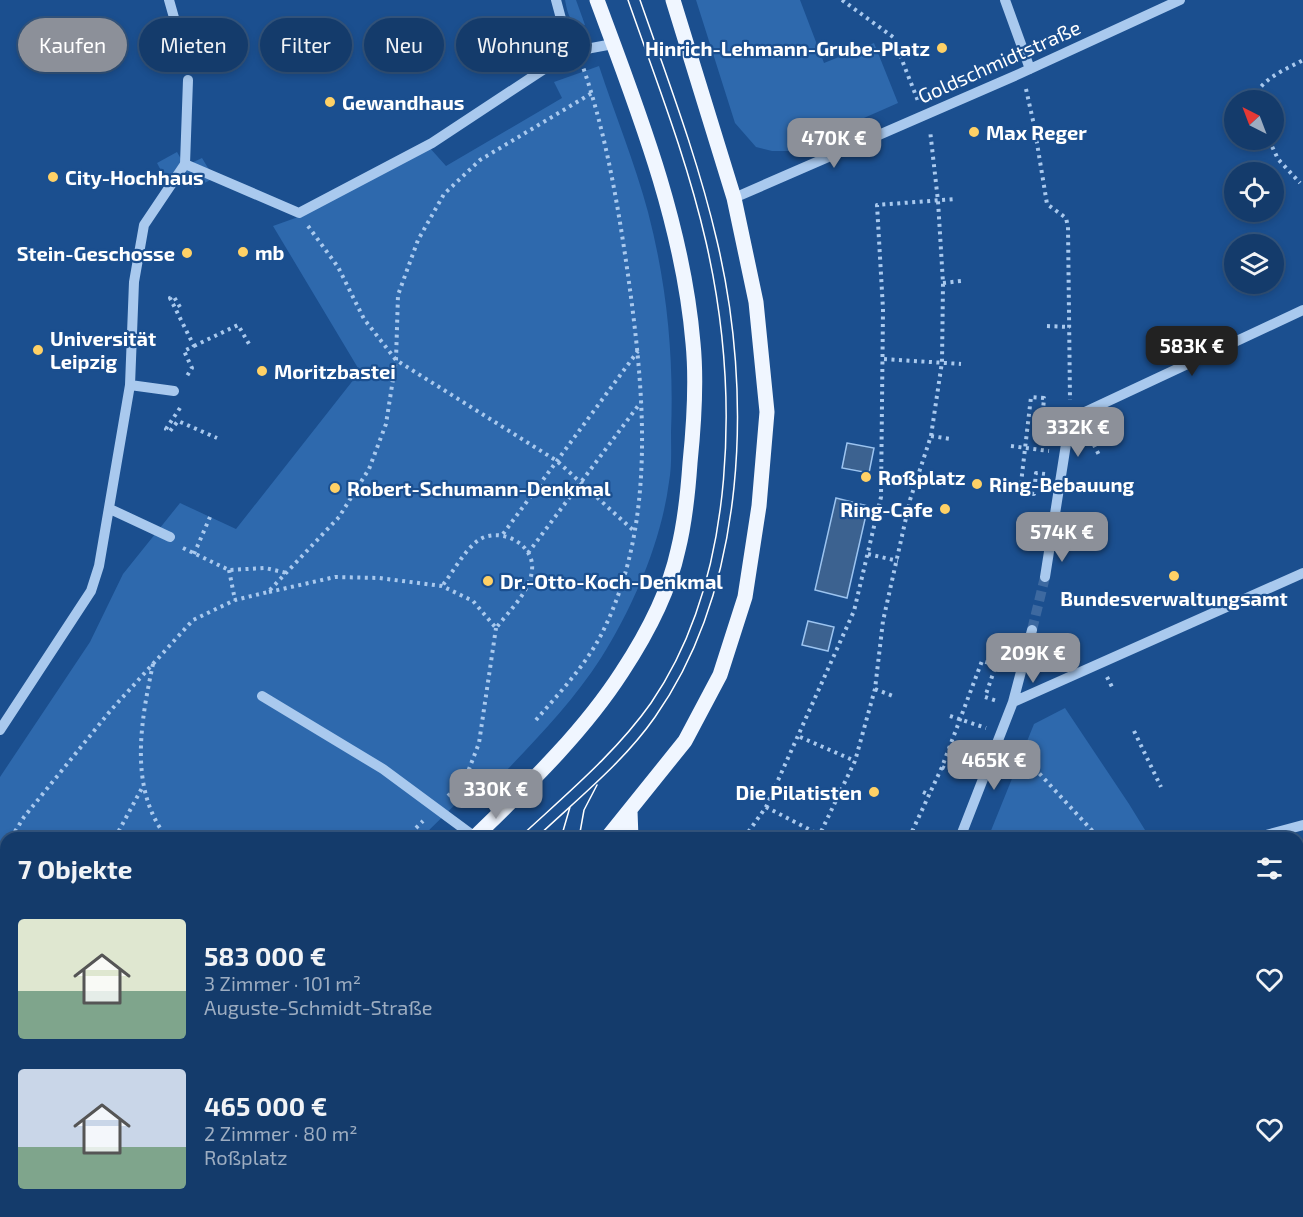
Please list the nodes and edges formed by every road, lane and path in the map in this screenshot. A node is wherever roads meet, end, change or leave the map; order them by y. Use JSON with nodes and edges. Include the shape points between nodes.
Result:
{"nodes":[{"id":1,"x":169,"y":0,"type":"edge"},
{"id":2,"x":556,"y":0,"type":"edge"},
{"id":3,"x":597,"y":0,"type":"edge"},
{"id":4,"x":674,"y":0,"type":"edge"},
{"id":5,"x":842,"y":0,"type":"edge"},
{"id":6,"x":1005,"y":0,"type":"edge"},
{"id":7,"x":1180,"y":0,"type":"edge"},
{"id":8,"x":174,"y":18,"type":"edge"},
{"id":9,"x":561,"y":18,"type":"edge"},
{"id":10,"x":613,"y":44,"type":"junction"},
{"id":11,"x":590,"y":48,"type":"edge"},
{"id":12,"x":1303,"y":60,"type":"edge"},
{"id":13,"x":1030,"y":69,"type":"junction"},
{"id":14,"x":540,"y":72,"type":"edge"},
{"id":15,"x":585,"y":72,"type":"edge"},
{"id":16,"x":1019,"y":74,"type":"junction"},
{"id":17,"x":188,"y":80,"type":"dead end"},
{"id":18,"x":1259,"y":90,"type":"edge"},
{"id":19,"x":592,"y":93,"type":"junction"},
{"id":20,"x":923,"y":114,"type":"junction"},
{"id":21,"x":1274,"y":150,"type":"edge"},
{"id":22,"x":185,"y":164,"type":"junction"},
{"id":23,"x":1300,"y":183,"type":"dead end"},
{"id":24,"x":734,"y":198,"type":"junction"},
{"id":25,"x":955,"y":199,"type":"dead end"},
{"id":26,"x":938,"y":201,"type":"junction"},
{"id":27,"x":300,"y":215,"type":"junction"},
{"id":28,"x":961,"y":281,"type":"dead end"},
{"id":29,"x":943,"y":283,"type":"junction"},
{"id":30,"x":180,"y":307,"type":"dead end"},
{"id":31,"x":1303,"y":310,"type":"edge"},
{"id":32,"x":1047,"y":326,"type":"dead end"},
{"id":33,"x":1070,"y":327,"type":"junction"},
{"id":34,"x":249,"y":344,"type":"dead end"},
{"id":35,"x":194,"y":346,"type":"junction"},
{"id":36,"x":638,"y":350,"type":"junction"},
{"id":37,"x":884,"y":359,"type":"junction"},
{"id":38,"x":396,"y":360,"type":"junction"},
{"id":39,"x":942,"y":362,"type":"junction"},
{"id":40,"x":961,"y":364,"type":"dead end"},
{"id":41,"x":130,"y":385,"type":"junction"},
{"id":42,"x":178,"y":388,"type":"joint"},
{"id":43,"x":186,"y":399,"type":"dead end"},
{"id":44,"x":641,"y":401,"type":"junction"},
{"id":45,"x":1074,"y":416,"type":"junction"},
{"id":46,"x":1042,"y":419,"type":"dead end"},
{"id":47,"x":931,"y":436,"type":"junction"},
{"id":48,"x":217,"y":438,"type":"dead end"},
{"id":49,"x":951,"y":439,"type":"dead end"},
{"id":50,"x":1011,"y":446,"type":"dead end"},
{"id":51,"x":1025,"y":448,"type":"junction"},
{"id":52,"x":1047,"y":451,"type":"dead end"},
{"id":53,"x":1100,"y":457,"type":"dead end"},
{"id":54,"x":556,"y":461,"type":"junction"},
{"id":55,"x":1035,"y":477,"type":"dead end"},
{"id":56,"x":581,"y":482,"type":"junction"},
{"id":57,"x":110,"y":509,"type":"junction"},
{"id":58,"x":210,"y":517,"type":"dead end"},
{"id":59,"x":634,"y":531,"type":"junction"},
{"id":60,"x":503,"y":534,"type":"junction"},
{"id":61,"x":170,"y":537,"type":"dead end"},
{"id":62,"x":181,"y":546,"type":"dead end"},
{"id":63,"x":528,"y":553,"type":"junction"},
{"id":64,"x":194,"y":554,"type":"junction"},
{"id":65,"x":868,"y":554,"type":"junction"},
{"id":66,"x":898,"y":561,"type":"junction"},
{"id":67,"x":229,"y":570,"type":"junction"},
{"id":68,"x":288,"y":573,"type":"junction"},
{"id":69,"x":1303,"y":573,"type":"edge"},
{"id":70,"x":1045,"y":577,"type":"tunnel mouth"},
{"id":71,"x":442,"y":586,"type":"junction"},
{"id":72,"x":268,"y":592,"type":"junction"},
{"id":73,"x":236,"y":600,"type":"junction"},
{"id":74,"x":496,"y":628,"type":"junction"},
{"id":75,"x":1032,"y":630,"type":"tunnel mouth"},
{"id":76,"x":993,"y":646,"type":"dead end"},
{"id":77,"x":154,"y":661,"type":"junction"},
{"id":78,"x":996,"y":665,"type":"junction"},
{"id":79,"x":875,"y":689,"type":"junction"},
{"id":80,"x":986,"y":694,"type":"dead end"},
{"id":81,"x":262,"y":696,"type":"dead end"},
{"id":82,"x":893,"y":696,"type":"dead end"},
{"id":83,"x":1013,"y":702,"type":"junction"},
{"id":84,"x":950,"y":716,"type":"dead end"},
{"id":85,"x":960,"y":719,"type":"junction"},
{"id":86,"x":536,"y":720,"type":"dead end"},
{"id":87,"x":978,"y":725,"type":"dead end"},
{"id":88,"x":0,"y":730,"type":"edge"},
{"id":89,"x":1134,"y":731,"type":"dead end"},
{"id":90,"x":1002,"y":733,"type":"junction"},
{"id":91,"x":800,"y":737,"type":"junction"},
{"id":92,"x":966,"y":750,"type":"dead end"},
{"id":93,"x":855,"y":761,"type":"junction"},
{"id":94,"x":942,"y":767,"type":"junction"},
{"id":95,"x":466,"y":777,"type":"dead end"},
{"id":96,"x":1161,"y":787,"type":"dead end"},
{"id":97,"x":142,"y":788,"type":"junction"},
{"id":98,"x":923,"y":792,"type":"dead end"},
{"id":99,"x":930,"y":795,"type":"junction"},
{"id":100,"x":766,"y":807,"type":"junction"},
{"id":101,"x":630,"y":811,"type":"junction"},
{"id":102,"x":1303,"y":825,"type":"edge"},
{"id":103,"x":15,"y":832,"type":"edge"},
{"id":104,"x":118,"y":832,"type":"edge"},
{"id":105,"x":162,"y":832,"type":"edge"},
{"id":106,"x":467,"y":832,"type":"edge"},
{"id":107,"x":481,"y":832,"type":"edge"},
{"id":108,"x":612,"y":832,"type":"edge"},
{"id":109,"x":632,"y":832,"type":"edge"},
{"id":110,"x":748,"y":832,"type":"edge"},
{"id":111,"x":810,"y":832,"type":"edge"},
{"id":112,"x":821,"y":832,"type":"edge"},
{"id":113,"x":912,"y":832,"type":"edge"},
{"id":114,"x":962,"y":832,"type":"edge"},
{"id":115,"x":1093,"y":832,"type":"edge"},
{"id":116,"x":1277,"y":832,"type":"edge"}],
"edges":[{"from":1,"to":8,"type":"street"},
{"from":2,"to":9,"type":"street"},
{"from":3,"to":10,"type":"main road"},
{"from":4,"to":24,"type":"main road"},
{"from":5,"to":20,"type":"path","via":[[892,38]]},
{"from":6,"to":13,"type":"street"},
{"from":7,"to":13,"type":"street","name":"Goldschmidtstraße"},
{"from":10,"to":11,"type":"street"},
{"from":10,"to":107,"type":"main road","via":[[645,128],[686,291],[695,395],[687,503],[674,562],[646,629],[622,673],[576,732]]},
{"from":12,"to":18,"type":"path"},
{"from":13,"to":16,"type":"street","name":"Goldschmidtstraße"},
{"from":14,"to":27,"type":"street","via":[[432,143]]},
{"from":15,"to":19,"type":"path"},
{"from":16,"to":20,"type":"street","name":"Goldschmidtstraße"},
{"from":16,"to":33,"type":"path","via":[[1034,125],[1047,204],[1066,218],[1068,227]]},
{"from":17,"to":22,"type":"street"},
{"from":19,"to":36,"type":"path","via":[[618,202]]},
{"from":19,"to":38,"type":"path","via":[[480,160],[444,194],[418,240],[398,295]]},
{"from":20,"to":24,"type":"street","name":"Goldschmidtstraße"},
{"from":20,"to":26,"type":"path","via":[[931,132]]},
{"from":21,"to":23,"type":"path"},
{"from":22,"to":27,"type":"street"},
{"from":22,"to":41,"type":"street","via":[[144,225],[134,282]]},
{"from":24,"to":101,"type":"main road","via":[[756,302],[767,412],[759,506],[745,597],[720,675],[695,722]]},
{"from":25,"to":26,"type":"path"},
{"from":26,"to":29,"type":"path"},
{"from":26,"to":37,"type":"path","via":[[878,205]]},
{"from":27,"to":38,"type":"path","via":[[338,267],[364,319]]},
{"from":28,"to":29,"type":"path"},
{"from":29,"to":39,"type":"path"},
{"from":30,"to":35,"type":"path","via":[[174,297],[170,298]]},
{"from":31,"to":45,"type":"street"},
{"from":32,"to":33,"type":"path"},
{"from":33,"to":45,"type":"path"},
{"from":34,"to":35,"type":"path","via":[[238,325]]},
{"from":35,"to":42,"type":"path","via":[[184,351],[192,368]]},
{"from":36,"to":44,"type":"path"},
{"from":36,"to":54,"type":"path"},
{"from":37,"to":39,"type":"path"},
{"from":37,"to":65,"type":"path","via":[[881,497]]},
{"from":38,"to":54,"type":"path"},
{"from":38,"to":68,"type":"path","via":[[386,424],[369,469],[339,517]]},
{"from":39,"to":40,"type":"path"},
{"from":39,"to":47,"type":"path"},
{"from":41,"to":42,"type":"street"},
{"from":41,"to":57,"type":"street"},
{"from":43,"to":48,"type":"path","via":[[166,429],[170,431],[178,421]]},
{"from":44,"to":56,"type":"path"},
{"from":44,"to":59,"type":"path","via":[[642,460]]},
{"from":45,"to":53,"type":"path"},
{"from":45,"to":70,"type":"street"},
{"from":46,"to":51,"type":"path","via":[[1044,398],[1031,397]]},
{"from":47,"to":49,"type":"path"},
{"from":47,"to":66,"type":"path","via":[[910,500]]},
{"from":50,"to":51,"type":"path"},
{"from":51,"to":52,"type":"path"},
{"from":51,"to":55,"type":"path","via":[[1020,492],[1034,494]]},
{"from":54,"to":56,"type":"path"},
{"from":54,"to":60,"type":"path"},
{"from":56,"to":59,"type":"path"},
{"from":56,"to":63,"type":"path"},
{"from":57,"to":61,"type":"street"},
{"from":57,"to":88,"type":"street","via":[[91,591]]},
{"from":58,"to":64,"type":"path"},
{"from":59,"to":86,"type":"path","via":[[604,630],[577,671]]},
{"from":60,"to":63,"type":"path"},
{"from":60,"to":71,"type":"path","via":[[490,534],[476,542]]},
{"from":62,"to":64,"type":"path"},
{"from":63,"to":74,"type":"path","via":[[533,568],[528,585]]},
{"from":64,"to":67,"type":"path"},
{"from":65,"to":66,"type":"path"},
{"from":65,"to":91,"type":"path","via":[[855,611]]},
{"from":66,"to":79,"type":"path","via":[[883,621]]},
{"from":67,"to":68,"type":"path","via":[[265,568]]},
{"from":67,"to":73,"type":"path"},
{"from":68,"to":72,"type":"path"},
{"from":69,"to":83,"type":"street"},
{"from":71,"to":72,"type":"path","via":[[335,577]]},
{"from":71,"to":74,"type":"path","via":[[473,601]]},
{"from":72,"to":73,"type":"path"},
{"from":73,"to":77,"type":"path","via":[[193,620]]},
{"from":74,"to":95,"type":"path","via":[[479,743]]},
{"from":75,"to":83,"type":"street"},
{"from":76,"to":78,"type":"path","via":[[1000,649]]},
{"from":77,"to":97,"type":"path","via":[[142,719]]},
{"from":77,"to":103,"type":"path"},
{"from":78,"to":80,"type":"path"},
{"from":78,"to":85,"type":"path","via":[[982,662]]},
{"from":79,"to":82,"type":"path"},
{"from":79,"to":93,"type":"path"},
{"from":81,"to":106,"type":"street","via":[[383,770]]},
{"from":83,"to":90,"type":"street"},
{"from":84,"to":85,"type":"path"},
{"from":85,"to":87,"type":"path"},
{"from":85,"to":94,"type":"path"},
{"from":89,"to":96,"type":"path"},
{"from":90,"to":114,"type":"street"},
{"from":90,"to":115,"type":"path"},
{"from":91,"to":93,"type":"path"},
{"from":91,"to":100,"type":"path"},
{"from":92,"to":94,"type":"path","via":[[957,774]]},
{"from":93,"to":112,"type":"path"},
{"from":94,"to":99,"type":"path"},
{"from":97,"to":104,"type":"path"},
{"from":97,"to":105,"type":"path"},
{"from":98,"to":99,"type":"path"},
{"from":99,"to":113,"type":"path"},
{"from":100,"to":110,"type":"path"},
{"from":100,"to":111,"type":"path"},
{"from":101,"to":108,"type":"main road"},
{"from":101,"to":109,"type":"main road"},
{"from":102,"to":116,"type":"street"}]}
